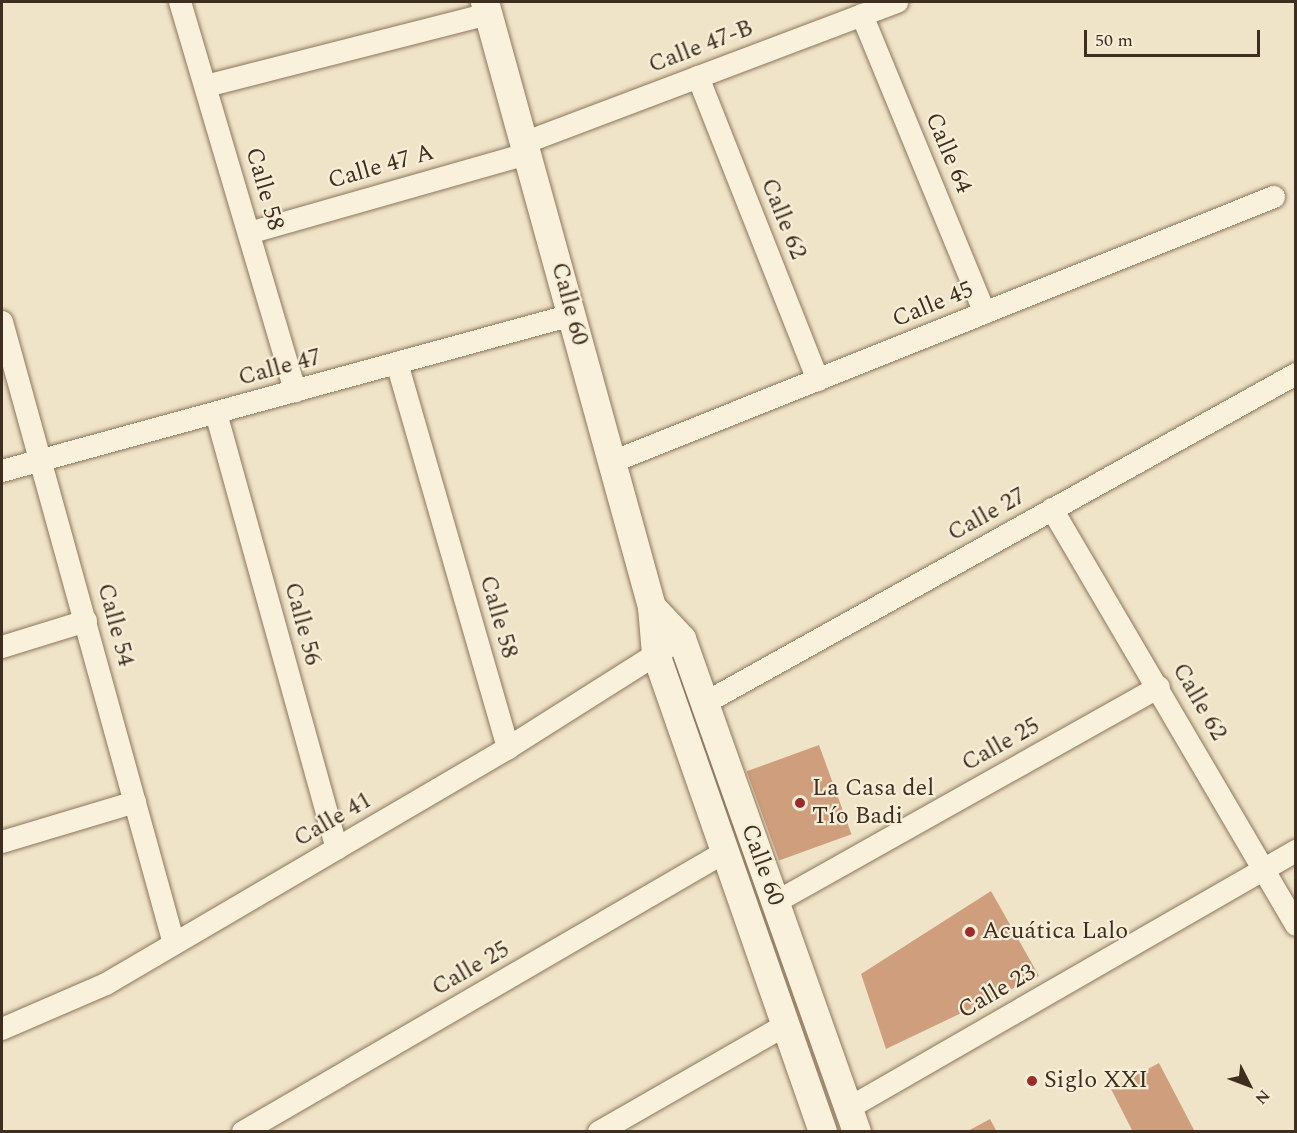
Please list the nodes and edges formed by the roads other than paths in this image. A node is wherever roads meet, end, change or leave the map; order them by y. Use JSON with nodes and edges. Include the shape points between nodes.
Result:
{"nodes":[{"id":1,"x":180,"y":2,"type":"edge"},
{"id":2,"x":897,"y":2,"type":"edge"},
{"id":3,"x":487,"y":8,"type":"edge"},
{"id":4,"x":862,"y":15,"type":"junction"},
{"id":5,"x":698,"y":77,"type":"junction"},
{"id":6,"x":206,"y":86,"type":"junction"},
{"id":7,"x":526,"y":148,"type":"junction"},
{"id":8,"x":1274,"y":197,"type":"dead end"},
{"id":9,"x":249,"y":233,"type":"junction"},
{"id":10,"x":985,"y":313,"type":"junction"},
{"id":11,"x":572,"y":315,"type":"junction"},
{"id":12,"x":2,"y":322,"type":"edge"},
{"id":13,"x":397,"y":363,"type":"junction"},
{"id":14,"x":1296,"y":374,"type":"edge"},
{"id":15,"x":818,"y":380,"type":"junction"},
{"id":16,"x":295,"y":391,"type":"junction"},
{"id":17,"x":216,"y":413,"type":"junction"},
{"id":18,"x":41,"y":460,"type":"junction"},
{"id":19,"x":612,"y":462,"type":"junction"},
{"id":20,"x":2,"y":471,"type":"edge"},
{"id":21,"x":1052,"y":509,"type":"junction"},
{"id":22,"x":652,"y":607,"type":"junction"},
{"id":23,"x":86,"y":621,"type":"junction"},
{"id":24,"x":682,"y":639,"type":"junction"},
{"id":25,"x":2,"y":647,"type":"edge"},
{"id":26,"x":656,"y":654,"type":"junction"},
{"id":27,"x":1159,"y":687,"type":"junction"},
{"id":28,"x":705,"y":703,"type":"junction"},
{"id":29,"x":508,"y":748,"type":"junction"},
{"id":30,"x":135,"y":802,"type":"junction"},
{"id":31,"x":2,"y":842,"type":"edge"},
{"id":32,"x":336,"y":849,"type":"junction"},
{"id":33,"x":1296,"y":851,"type":"edge"},
{"id":34,"x":726,"y":852,"type":"junction"},
{"id":35,"x":1264,"y":869,"type":"junction"},
{"id":36,"x":776,"y":902,"type":"junction"},
{"id":37,"x":1296,"y":925,"type":"edge"},
{"id":38,"x":174,"y":944,"type":"junction"},
{"id":39,"x":786,"y":1025,"type":"junction"},
{"id":40,"x":2,"y":1029,"type":"edge"},
{"id":41,"x":853,"y":1120,"type":"edge"},
{"id":42,"x":243,"y":1131,"type":"edge"},
{"id":43,"x":598,"y":1131,"type":"edge"},
{"id":44,"x":823,"y":1131,"type":"edge"}],
"edges":[{"from":1,"to":6,"type":"street","name":"Calle 58"},
{"from":2,"to":4,"type":"street","name":"Calle 47-B"},
{"from":3,"to":6,"type":"street"},
{"from":3,"to":7,"type":"street","name":"Calle 60"},
{"from":4,"to":5,"type":"street","name":"Calle 47-B"},
{"from":4,"to":10,"type":"street","name":"Calle 64"},
{"from":5,"to":7,"type":"street","name":"Calle 47-B"},
{"from":5,"to":15,"type":"street","name":"Calle 62"},
{"from":6,"to":9,"type":"street","name":"Calle 58"},
{"from":7,"to":9,"type":"street","name":"Calle 47 A"},
{"from":7,"to":11,"type":"street","name":"Calle 60"},
{"from":8,"to":10,"type":"street","name":"Calle 45"},
{"from":9,"to":16,"type":"street","name":"Calle 58"},
{"from":10,"to":15,"type":"street","name":"Calle 45"},
{"from":11,"to":13,"type":"street","name":"Calle 47"},
{"from":11,"to":19,"type":"street","name":"Calle 60"},
{"from":12,"to":18,"type":"street","name":"Calle 54"},
{"from":13,"to":16,"type":"street","name":"Calle 47"},
{"from":13,"to":29,"type":"street","name":"Calle 58"},
{"from":14,"to":21,"type":"street","name":"Calle 27"},
{"from":15,"to":19,"type":"street","name":"Calle 45"},
{"from":16,"to":17,"type":"street","name":"Calle 47"},
{"from":17,"to":18,"type":"street","name":"Calle 47"},
{"from":17,"to":32,"type":"street","name":"Calle 56"},
{"from":18,"to":20,"type":"street","name":"Calle 47"},
{"from":18,"to":23,"type":"street","name":"Calle 54"},
{"from":19,"to":22,"type":"street","name":"Calle 60"},
{"from":21,"to":27,"type":"street","name":"Calle 62"},
{"from":21,"to":28,"type":"street","name":"Calle 27"},
{"from":22,"to":24,"type":"street","name":"Calle 60"},
{"from":22,"to":26,"type":"street","name":"Calle 60"},
{"from":23,"to":25,"type":"street"},
{"from":23,"to":30,"type":"street","name":"Calle 54"},
{"from":24,"to":26,"type":"street","name":"Calle 41"},
{"from":24,"to":28,"type":"street","name":"Calle 60"},
{"from":26,"to":29,"type":"street","name":"Calle 41"},
{"from":26,"to":34,"type":"street","name":"Calle 60"},
{"from":27,"to":35,"type":"street","name":"Calle 62"},
{"from":27,"to":36,"type":"street","name":"Calle 25"},
{"from":28,"to":36,"type":"street","name":"Calle 60"},
{"from":29,"to":32,"type":"street","name":"Calle 41"},
{"from":30,"to":31,"type":"street"},
{"from":30,"to":38,"type":"street","name":"Calle 54"},
{"from":32,"to":38,"type":"street","name":"Calle 41"},
{"from":33,"to":35,"type":"street","name":"Calle 23"},
{"from":34,"to":39,"type":"street","name":"Calle 60"},
{"from":34,"to":42,"type":"street","name":"Calle 25"},
{"from":35,"to":37,"type":"street","name":"Calle 62"},
{"from":35,"to":41,"type":"street","name":"Calle 23"},
{"from":36,"to":41,"type":"street","name":"Calle 60"},
{"from":38,"to":40,"type":"street","name":"Calle 41","via":[[106,984]]},
{"from":39,"to":43,"type":"street"},
{"from":39,"to":44,"type":"street","name":"Calle 60"}]}
